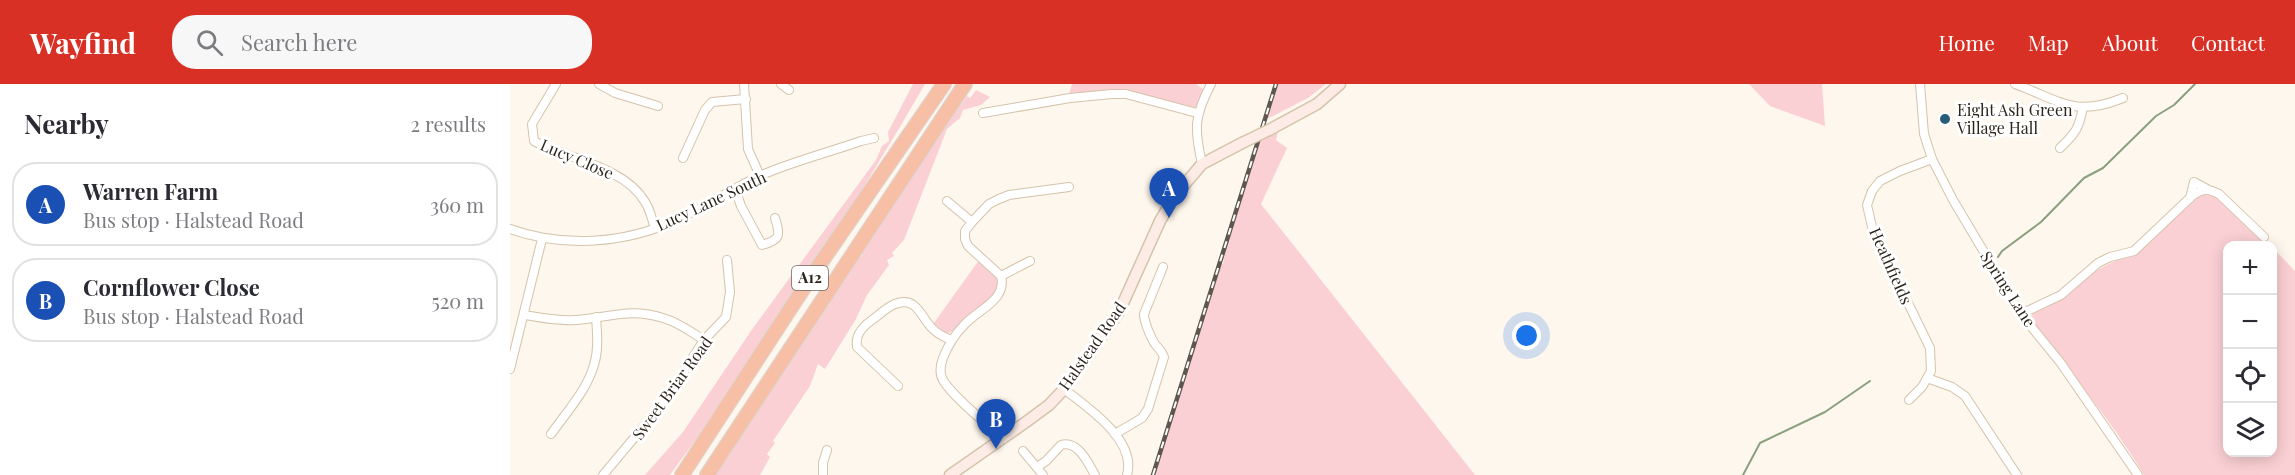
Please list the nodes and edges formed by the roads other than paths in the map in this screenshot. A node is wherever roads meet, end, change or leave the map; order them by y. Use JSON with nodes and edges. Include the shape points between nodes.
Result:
{"nodes":[{"id":1,"x":556,"y":84,"type":"edge"},
{"id":2,"x":598,"y":84,"type":"edge"},
{"id":3,"x":744,"y":84,"type":"edge"},
{"id":4,"x":781,"y":84,"type":"edge"},
{"id":5,"x":937,"y":84,"type":"edge"},
{"id":6,"x":944,"y":84,"type":"edge"},
{"id":7,"x":965,"y":84,"type":"edge"},
{"id":8,"x":975,"y":84,"type":"edge"},
{"id":9,"x":1211,"y":84,"type":"edge"},
{"id":10,"x":1340,"y":84,"type":"edge"},
{"id":11,"x":1920,"y":84,"type":"edge"},
{"id":12,"x":2016,"y":84,"type":"edge"},
{"id":13,"x":789,"y":90,"type":"dead end"},
{"id":14,"x":2123,"y":98,"type":"dead end"},
{"id":15,"x":746,"y":99,"type":"junction"},
{"id":16,"x":658,"y":106,"type":"dead end"},
{"id":17,"x":2082,"y":107,"type":"junction"},
{"id":18,"x":983,"y":113,"type":"dead end"},
{"id":19,"x":1197,"y":113,"type":"junction"},
{"id":20,"x":918,"y":121,"type":"junction"},
{"id":21,"x":874,"y":138,"type":"dead end"},
{"id":22,"x":924,"y":146,"type":"junction"},
{"id":23,"x":2060,"y":148,"type":"dead end"},
{"id":24,"x":683,"y":158,"type":"dead end"},
{"id":25,"x":1932,"y":159,"type":"junction"},
{"id":26,"x":1202,"y":164,"type":"junction"},
{"id":27,"x":760,"y":176,"type":"junction"},
{"id":28,"x":1069,"y":187,"type":"dead end"},
{"id":29,"x":735,"y":189,"type":"junction"},
{"id":30,"x":947,"y":201,"type":"dead end"},
{"id":31,"x":775,"y":218,"type":"dead end"},
{"id":32,"x":972,"y":222,"type":"junction"},
{"id":33,"x":655,"y":228,"type":"junction"},
{"id":34,"x":510,"y":230,"type":"edge"},
{"id":35,"x":2264,"y":237,"type":"dead end"},
{"id":36,"x":542,"y":239,"type":"junction"},
{"id":37,"x":727,"y":260,"type":"dead end"},
{"id":38,"x":1030,"y":261,"type":"dead end"},
{"id":39,"x":1163,"y":267,"type":"dead end"},
{"id":40,"x":1001,"y":276,"type":"junction"},
{"id":41,"x":2021,"y":314,"type":"junction"},
{"id":42,"x":525,"y":315,"type":"junction"},
{"id":43,"x":596,"y":317,"type":"junction"},
{"id":44,"x":704,"y":340,"type":"junction"},
{"id":45,"x":951,"y":340,"type":"junction"},
{"id":46,"x":510,"y":369,"type":"edge"},
{"id":47,"x":1927,"y":378,"type":"junction"},
{"id":48,"x":898,"y":386,"type":"dead end"},
{"id":49,"x":1064,"y":389,"type":"junction"},
{"id":50,"x":1909,"y":400,"type":"dead end"},
{"id":51,"x":551,"y":434,"type":"dead end"},
{"id":52,"x":1115,"y":434,"type":"junction"},
{"id":53,"x":1002,"y":438,"type":"junction"},
{"id":54,"x":827,"y":450,"type":"dead end"},
{"id":55,"x":1023,"y":451,"type":"dead end"},
{"id":56,"x":1037,"y":466,"type":"junction"},
{"id":57,"x":603,"y":475,"type":"edge"},
{"id":58,"x":682,"y":475,"type":"edge"},
{"id":59,"x":707,"y":475,"type":"edge"},
{"id":60,"x":823,"y":475,"type":"edge"},
{"id":61,"x":950,"y":475,"type":"edge"},
{"id":62,"x":1043,"y":475,"type":"edge"},
{"id":63,"x":1095,"y":475,"type":"edge"},
{"id":64,"x":1126,"y":475,"type":"edge"},
{"id":65,"x":2017,"y":475,"type":"edge"},
{"id":66,"x":2138,"y":475,"type":"edge"}],
"edges":[{"from":1,"to":33,"type":"street","name":"Lucy Close","via":[[532,124],[534,141],[620,177],[646,203]]},
{"from":2,"to":16,"type":"street"},
{"from":3,"to":15,"type":"street"},
{"from":4,"to":13,"type":"street"},
{"from":5,"to":20,"type":"highway","number":"A12"},
{"from":6,"to":20,"type":"highway","number":"A12"},
{"from":7,"to":22,"type":"highway","number":"A12"},
{"from":8,"to":22,"type":"highway","number":"A12"},
{"from":9,"to":19,"type":"street"},
{"from":10,"to":26,"type":"street","name":"Halstead Road","bridge":true,"via":[[1317,104]]},
{"from":11,"to":25,"type":"street","name":"Spring Lane","via":[[1924,134]]},
{"from":12,"to":17,"type":"street","via":[[2049,100]]},
{"from":14,"to":17,"type":"street"},
{"from":15,"to":24,"type":"street","via":[[712,102]]},
{"from":15,"to":27,"type":"street","via":[[748,148]]},
{"from":17,"to":23,"type":"street","via":[[2079,127]]},
{"from":18,"to":19,"type":"street","via":[[1070,98],[1126,94]]},
{"from":19,"to":26,"type":"street","via":[[1196,136]]},
{"from":20,"to":58,"type":"highway","number":"A12"},
{"from":21,"to":27,"type":"street","name":"Lucy Lane South"},
{"from":22,"to":59,"type":"highway","number":"A12"},
{"from":25,"to":41,"type":"street","name":"Spring Lane"},
{"from":25,"to":47,"type":"street","name":"Heathfields","via":[[1880,181],[1867,205],[1873,231],[1930,348],[1931,371]]},
{"from":26,"to":49,"type":"street","name":"Halstead Road","via":[[1167,208],[1126,299]]},
{"from":27,"to":29,"type":"street","name":"Lucy Lane South"},
{"from":28,"to":32,"type":"street","via":[[1009,195],[989,204]]},
{"from":29,"to":31,"type":"street","via":[[762,249],[778,236]]},
{"from":29,"to":33,"type":"street","name":"Lucy Lane South"},
{"from":30,"to":32,"type":"street"},
{"from":32,"to":40,"type":"street","via":[[965,231],[968,246]]},
{"from":33,"to":36,"type":"street","name":"Lucy Lane South","via":[[591,241]]},
{"from":34,"to":36,"type":"street","name":"Lucy Lane South"},
{"from":35,"to":41,"type":"street","via":[[2218,194],[2202,189],[2134,251],[2110,256],[2061,295]]},
{"from":36,"to":42,"type":"street"},
{"from":37,"to":44,"type":"street","name":"Sweet Briar Road","via":[[730,292],[726,317]]},
{"from":38,"to":40,"type":"street"},
{"from":39,"to":52,"type":"street","via":[[1144,322],[1164,357],[1148,409],[1142,418]]},
{"from":40,"to":45,"type":"street","via":[[998,296]]},
{"from":41,"to":66,"type":"street","name":"Spring Lane","via":[[2060,362]]},
{"from":42,"to":43,"type":"street","via":[[560,320]]},
{"from":42,"to":46,"type":"street"},
{"from":43,"to":44,"type":"street","via":[[621,312],[662,317]]},
{"from":43,"to":51,"type":"street","via":[[594,366]]},
{"from":44,"to":57,"type":"street","name":"Sweet Briar Road","via":[[665,401]]},
{"from":45,"to":48,"type":"street","via":[[931,328],[920,310],[910,303],[897,303],[866,324],[859,332],[856,347]]},
{"from":45,"to":53,"type":"street","via":[[942,361],[942,380]]},
{"from":47,"to":50,"type":"street"},
{"from":47,"to":65,"type":"street","via":[[1965,396]]},
{"from":49,"to":52,"type":"street","via":[[1104,420]]},
{"from":49,"to":53,"type":"street","name":"Halstead Road","via":[[1049,405]]},
{"from":52,"to":64,"type":"street","via":[[1129,463]]},
{"from":53,"to":61,"type":"street","name":"Halstead Road"},
{"from":54,"to":60,"type":"street"},
{"from":55,"to":56,"type":"street"},
{"from":56,"to":62,"type":"street"},
{"from":56,"to":63,"type":"street","via":[[1061,445],[1070,444]]}]}
